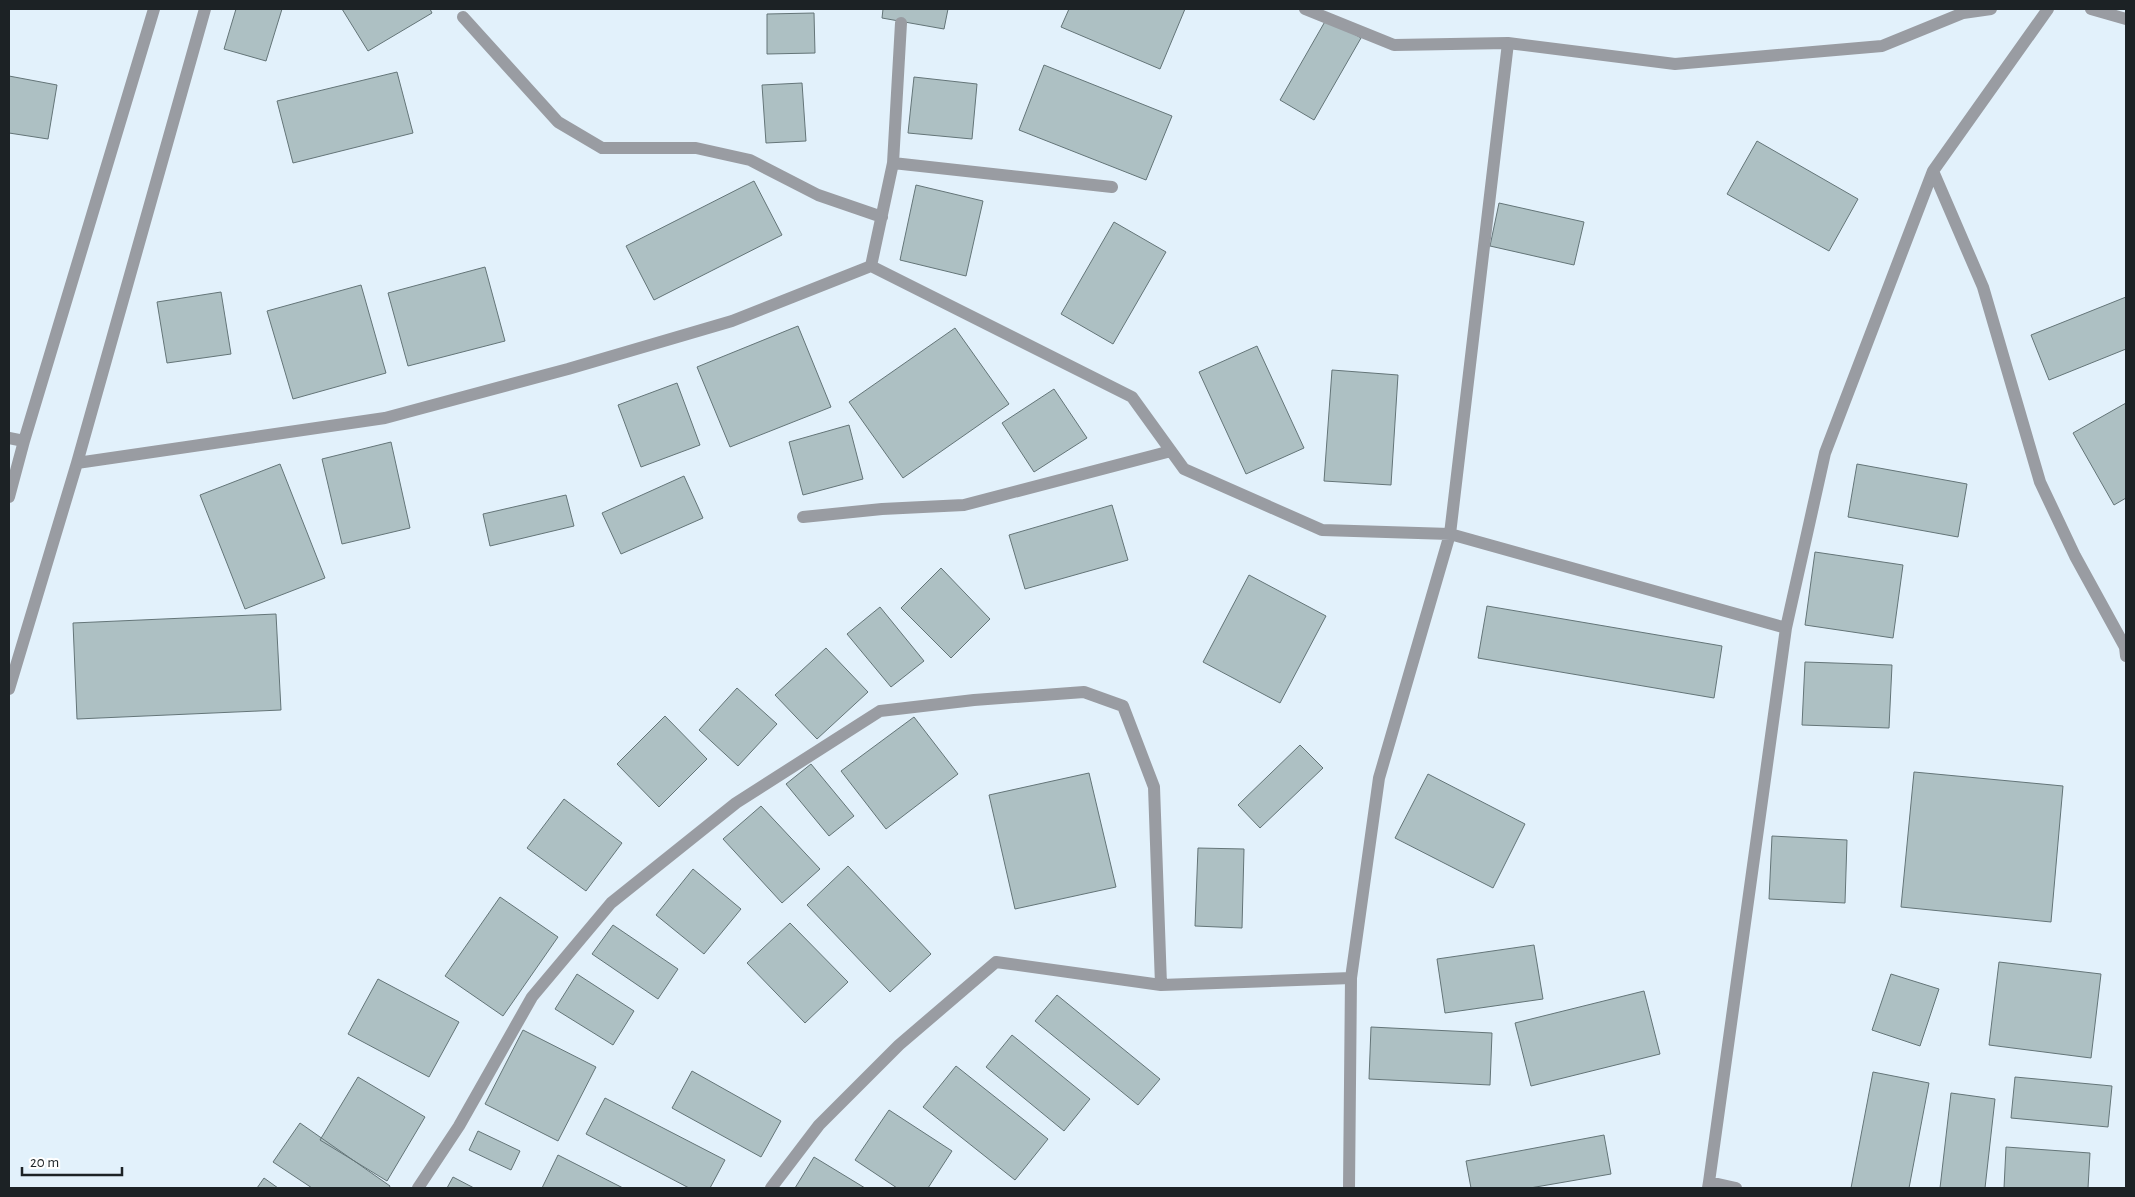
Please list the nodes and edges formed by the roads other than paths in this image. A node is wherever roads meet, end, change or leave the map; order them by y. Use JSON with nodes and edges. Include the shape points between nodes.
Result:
{"nodes":[{"id":1,"x":154,"y":9,"type":"edge"},
{"id":2,"x":205,"y":9,"type":"edge"},
{"id":3,"x":1305,"y":9,"type":"edge"},
{"id":4,"x":1991,"y":9,"type":"edge"},
{"id":5,"x":2048,"y":9,"type":"edge"},
{"id":6,"x":2090,"y":9,"type":"edge"},
{"id":7,"x":463,"y":17,"type":"dead end"},
{"id":8,"x":2126,"y":19,"type":"edge"},
{"id":9,"x":901,"y":23,"type":"dead end"},
{"id":10,"x":1508,"y":43,"type":"junction"},
{"id":11,"x":893,"y":163,"type":"junction"},
{"id":12,"x":1933,"y":171,"type":"junction"},
{"id":13,"x":1112,"y":187,"type":"dead end"},
{"id":14,"x":882,"y":218,"type":"junction"},
{"id":15,"x":871,"y":266,"type":"junction"},
{"id":16,"x":9,"y":438,"type":"edge"},
{"id":17,"x":24,"y":441,"type":"junction"},
{"id":18,"x":1171,"y":451,"type":"junction"},
{"id":19,"x":77,"y":463,"type":"junction"},
{"id":20,"x":9,"y":496,"type":"edge"},
{"id":21,"x":803,"y":517,"type":"dead end"},
{"id":22,"x":1450,"y":534,"type":"junction"},
{"id":23,"x":1786,"y":628,"type":"junction"},
{"id":24,"x":2126,"y":656,"type":"edge"},
{"id":25,"x":9,"y":689,"type":"edge"},
{"id":26,"x":1351,"y":978,"type":"junction"},
{"id":27,"x":1161,"y":985,"type":"junction"},
{"id":28,"x":1708,"y":1185,"type":"edge"},
{"id":29,"x":418,"y":1188,"type":"edge"},
{"id":30,"x":771,"y":1188,"type":"edge"},
{"id":31,"x":1349,"y":1188,"type":"edge"},
{"id":32,"x":1736,"y":1188,"type":"edge"}],
"edges":[{"from":1,"to":17,"type":"street"},
{"from":2,"to":19,"type":"street"},
{"from":3,"to":10,"type":"street","via":[[1394,45]]},
{"from":4,"to":10,"type":"street","via":[[1963,13],[1882,46],[1675,64]]},
{"from":5,"to":12,"type":"street"},
{"from":6,"to":8,"type":"street"},
{"from":7,"to":14,"type":"street","via":[[558,122],[602,148],[696,148],[750,160],[818,196]]},
{"from":9,"to":11,"type":"street"},
{"from":10,"to":22,"type":"street"},
{"from":11,"to":13,"type":"street"},
{"from":11,"to":14,"type":"street"},
{"from":12,"to":23,"type":"street","via":[[1825,453]]},
{"from":12,"to":24,"type":"street","via":[[1983,287],[2040,482],[2075,556],[2125,646]]},
{"from":14,"to":15,"type":"street"},
{"from":15,"to":18,"type":"street","via":[[1132,397]]},
{"from":15,"to":19,"type":"street","via":[[732,321],[385,418]]},
{"from":16,"to":17,"type":"street"},
{"from":17,"to":20,"type":"street"},
{"from":18,"to":21,"type":"street","via":[[964,505]]},
{"from":18,"to":22,"type":"street","via":[[1184,469],[1322,530]]},
{"from":19,"to":25,"type":"street"},
{"from":22,"to":23,"type":"street"},
{"from":22,"to":26,"type":"street","via":[[1379,778]]},
{"from":23,"to":28,"type":"street"},
{"from":26,"to":27,"type":"street"},
{"from":26,"to":31,"type":"street"},
{"from":27,"to":29,"type":"street","via":[[1154,787],[1123,706],[1084,692],[880,710],[736,803],[611,903],[532,997],[459,1126]]},
{"from":27,"to":30,"type":"street","via":[[996,962],[899,1045],[819,1125]]},
{"from":28,"to":32,"type":"street"}]}
